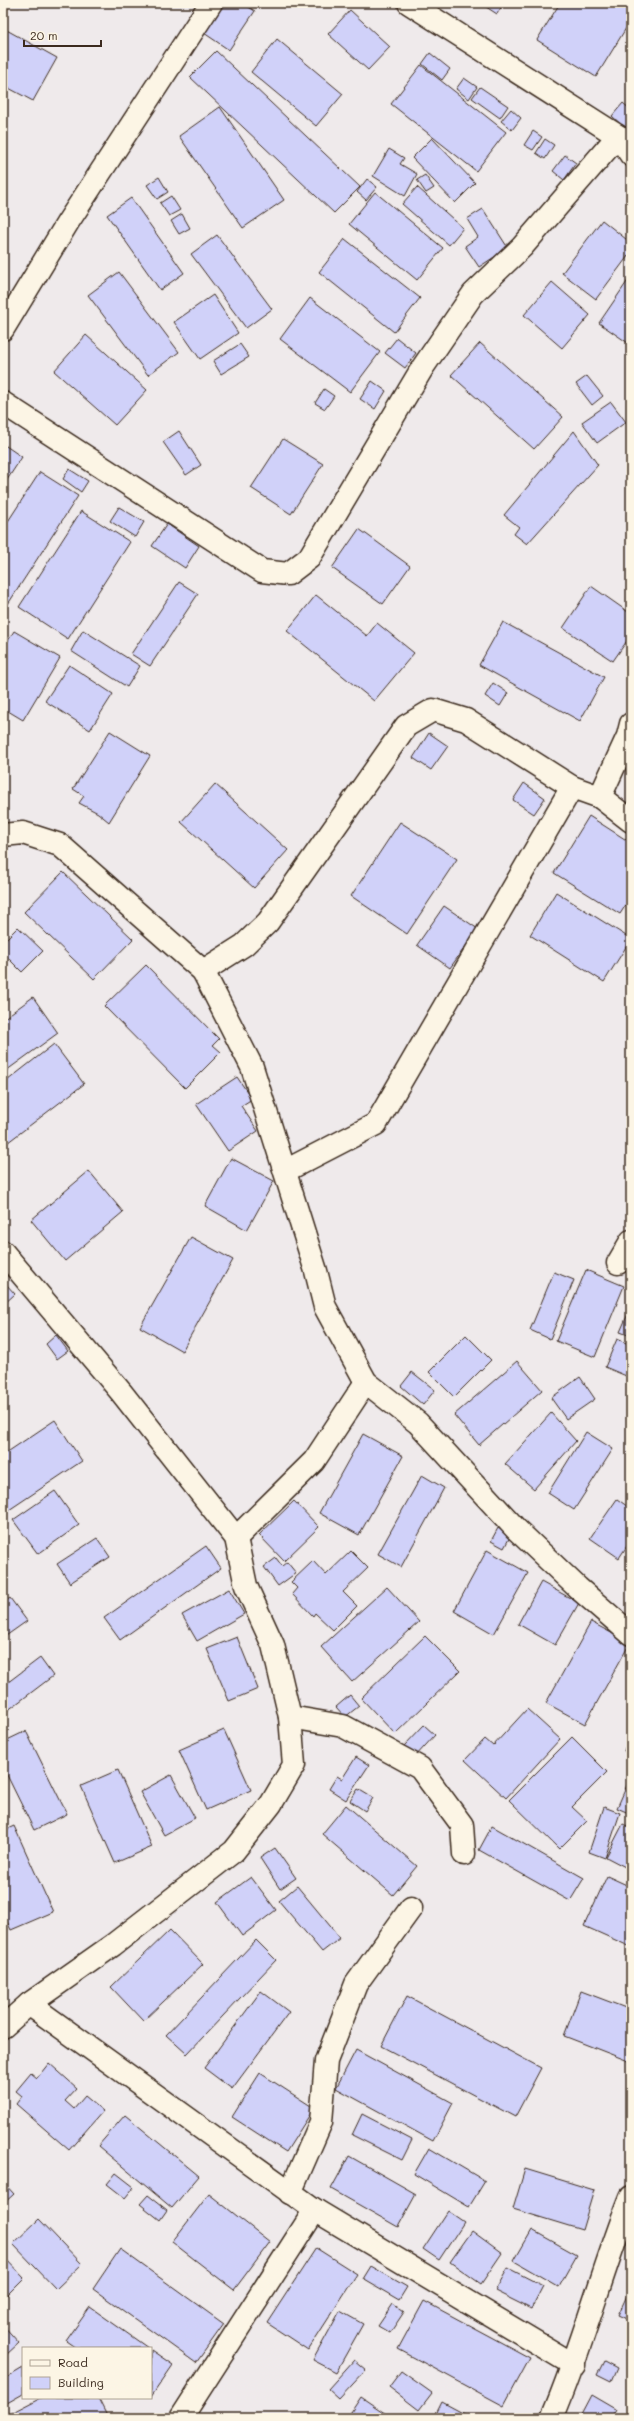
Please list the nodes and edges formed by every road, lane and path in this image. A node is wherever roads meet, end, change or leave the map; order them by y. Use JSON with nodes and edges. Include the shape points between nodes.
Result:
{"nodes":[{"id":1,"x":211,"y":3,"type":"edge"},
{"id":2,"x":409,"y":3,"type":"edge"},
{"id":3,"x":618,"y":136,"type":"junction"},
{"id":4,"x":631,"y":155,"type":"edge"},
{"id":5,"x":3,"y":329,"type":"edge"},
{"id":6,"x":3,"y":403,"type":"edge"},
{"id":7,"x":631,"y":724,"type":"edge"},
{"id":8,"x":572,"y":787,"type":"junction"},
{"id":9,"x":600,"y":798,"type":"junction"},
{"id":10,"x":631,"y":821,"type":"edge"},
{"id":11,"x":3,"y":835,"type":"edge"},
{"id":12,"x":203,"y":971,"type":"junction"},
{"id":13,"x":285,"y":1171,"type":"junction"},
{"id":14,"x":631,"y":1241,"type":"edge"},
{"id":15,"x":3,"y":1252,"type":"edge"},
{"id":16,"x":618,"y":1263,"type":"dead end"},
{"id":17,"x":366,"y":1382,"type":"junction"},
{"id":18,"x":236,"y":1538,"type":"junction"},
{"id":19,"x":631,"y":1634,"type":"edge"},
{"id":20,"x":290,"y":1718,"type":"junction"},
{"id":21,"x":464,"y":1854,"type":"dead end"},
{"id":22,"x":411,"y":1908,"type":"dead end"},
{"id":23,"x":29,"y":2004,"type":"junction"},
{"id":24,"x":5,"y":2021,"type":"edge"},
{"id":25,"x":290,"y":2193,"type":"junction"},
{"id":26,"x":631,"y":2197,"type":"edge"},
{"id":27,"x":315,"y":2210,"type":"junction"},
{"id":28,"x":574,"y":2365,"type":"junction"},
{"id":29,"x":182,"y":2418,"type":"edge"},
{"id":30,"x":552,"y":2418,"type":"edge"}],
"edges":[{"from":1,"to":5,"type":"street","via":[[68,222]]},
{"from":2,"to":3,"type":"street"},
{"from":3,"to":4,"type":"street"},
{"from":3,"to":6,"type":"street","via":[[522,247],[472,294],[423,368],[309,558],[288,574],[262,571]]},
{"from":7,"to":9,"type":"street"},
{"from":8,"to":9,"type":"street"},
{"from":8,"to":12,"type":"street","via":[[466,720],[433,710],[406,726],[268,922],[244,945]]},
{"from":8,"to":13,"type":"street","via":[[376,1124]]},
{"from":9,"to":10,"type":"street"},
{"from":11,"to":12,"type":"street","via":[[23,833],[60,845]]},
{"from":12,"to":13,"type":"street","via":[[252,1068]]},
{"from":13,"to":17,"type":"street","via":[[325,1307]]},
{"from":14,"to":16,"type":"street"},
{"from":15,"to":18,"type":"street","via":[[121,1392]]},
{"from":17,"to":18,"type":"street","via":[[314,1462]]},
{"from":17,"to":19,"type":"street","via":[[418,1423],[516,1529]]},
{"from":18,"to":20,"type":"street","via":[[246,1586],[273,1645]]},
{"from":20,"to":21,"type":"street","via":[[343,1726],[420,1768],[462,1825]]},
{"from":20,"to":23,"type":"street","via":[[294,1765],[270,1804],[234,1851],[113,1945]]},
{"from":22,"to":25,"type":"street","via":[[356,1984],[326,2061],[321,2122]]},
{"from":23,"to":24,"type":"street"},
{"from":23,"to":25,"type":"street"},
{"from":25,"to":27,"type":"street"},
{"from":26,"to":28,"type":"street","via":[[615,2236]]},
{"from":27,"to":28,"type":"street"},
{"from":27,"to":29,"type":"street"},
{"from":28,"to":30,"type":"street"}]}
